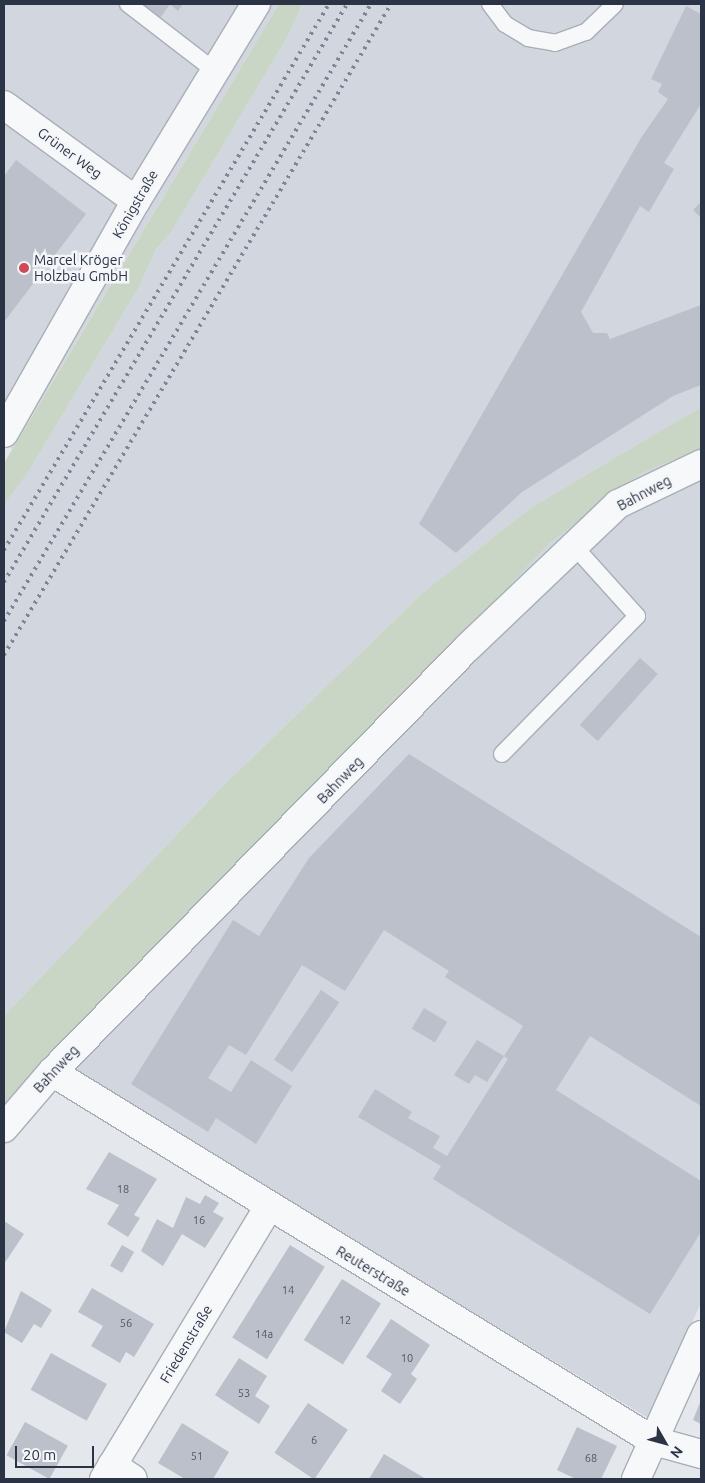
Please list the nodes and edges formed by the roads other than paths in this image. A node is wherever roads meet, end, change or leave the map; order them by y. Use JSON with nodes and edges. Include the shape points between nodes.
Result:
{"nodes":[{"id":1,"x":128,"y":4,"type":"edge"},
{"id":2,"x":256,"y":4,"type":"edge"},
{"id":3,"x":490,"y":4,"type":"edge"},
{"id":4,"x":615,"y":4,"type":"edge"},
{"id":5,"x":215,"y":71,"type":"junction"},
{"id":6,"x":4,"y":105,"type":"edge"},
{"id":7,"x":136,"y":201,"type":"junction"},
{"id":8,"x":4,"y":433,"type":"edge"},
{"id":9,"x":701,"y":464,"type":"edge"},
{"id":10,"x":574,"y":546,"type":"junction"},
{"id":11,"x":502,"y":754,"type":"dead end"},
{"id":12,"x":52,"y":1072,"type":"junction"},
{"id":13,"x":4,"y":1128,"type":"edge"},
{"id":14,"x":268,"y":1208,"type":"junction"},
{"id":15,"x":701,"y":1336,"type":"edge"},
{"id":16,"x":654,"y":1441,"type":"junction"},
{"id":17,"x":701,"y":1454,"type":"edge"},
{"id":18,"x":116,"y":1475,"type":"edge"},
{"id":19,"x":636,"y":1479,"type":"edge"}],
"edges":[{"from":1,"to":5,"type":"lane"},
{"from":2,"to":5,"type":"street","name":"Königstraße"},
{"from":3,"to":4,"type":"lane","via":[[505,24],[528,38],[555,43],[586,32]]},
{"from":5,"to":7,"type":"street","name":"Königstraße"},
{"from":6,"to":7,"type":"street","name":"Grüner Weg"},
{"from":7,"to":8,"type":"street","name":"Königstraße"},
{"from":9,"to":10,"type":"street","name":"Bahnweg","via":[[618,504]]},
{"from":10,"to":11,"type":"lane","via":[[636,616]]},
{"from":10,"to":12,"type":"street","name":"Bahnweg","via":[[467,648]]},
{"from":12,"to":13,"type":"street","name":"Bahnweg"},
{"from":12,"to":14,"type":"street","name":"Reuterstraße"},
{"from":14,"to":16,"type":"street","name":"Reuterstraße"},
{"from":14,"to":18,"type":"street","name":"Friedenstraße"},
{"from":15,"to":16,"type":"street"},
{"from":16,"to":17,"type":"street","name":"Reuterstraße"},
{"from":16,"to":19,"type":"street"}]}
